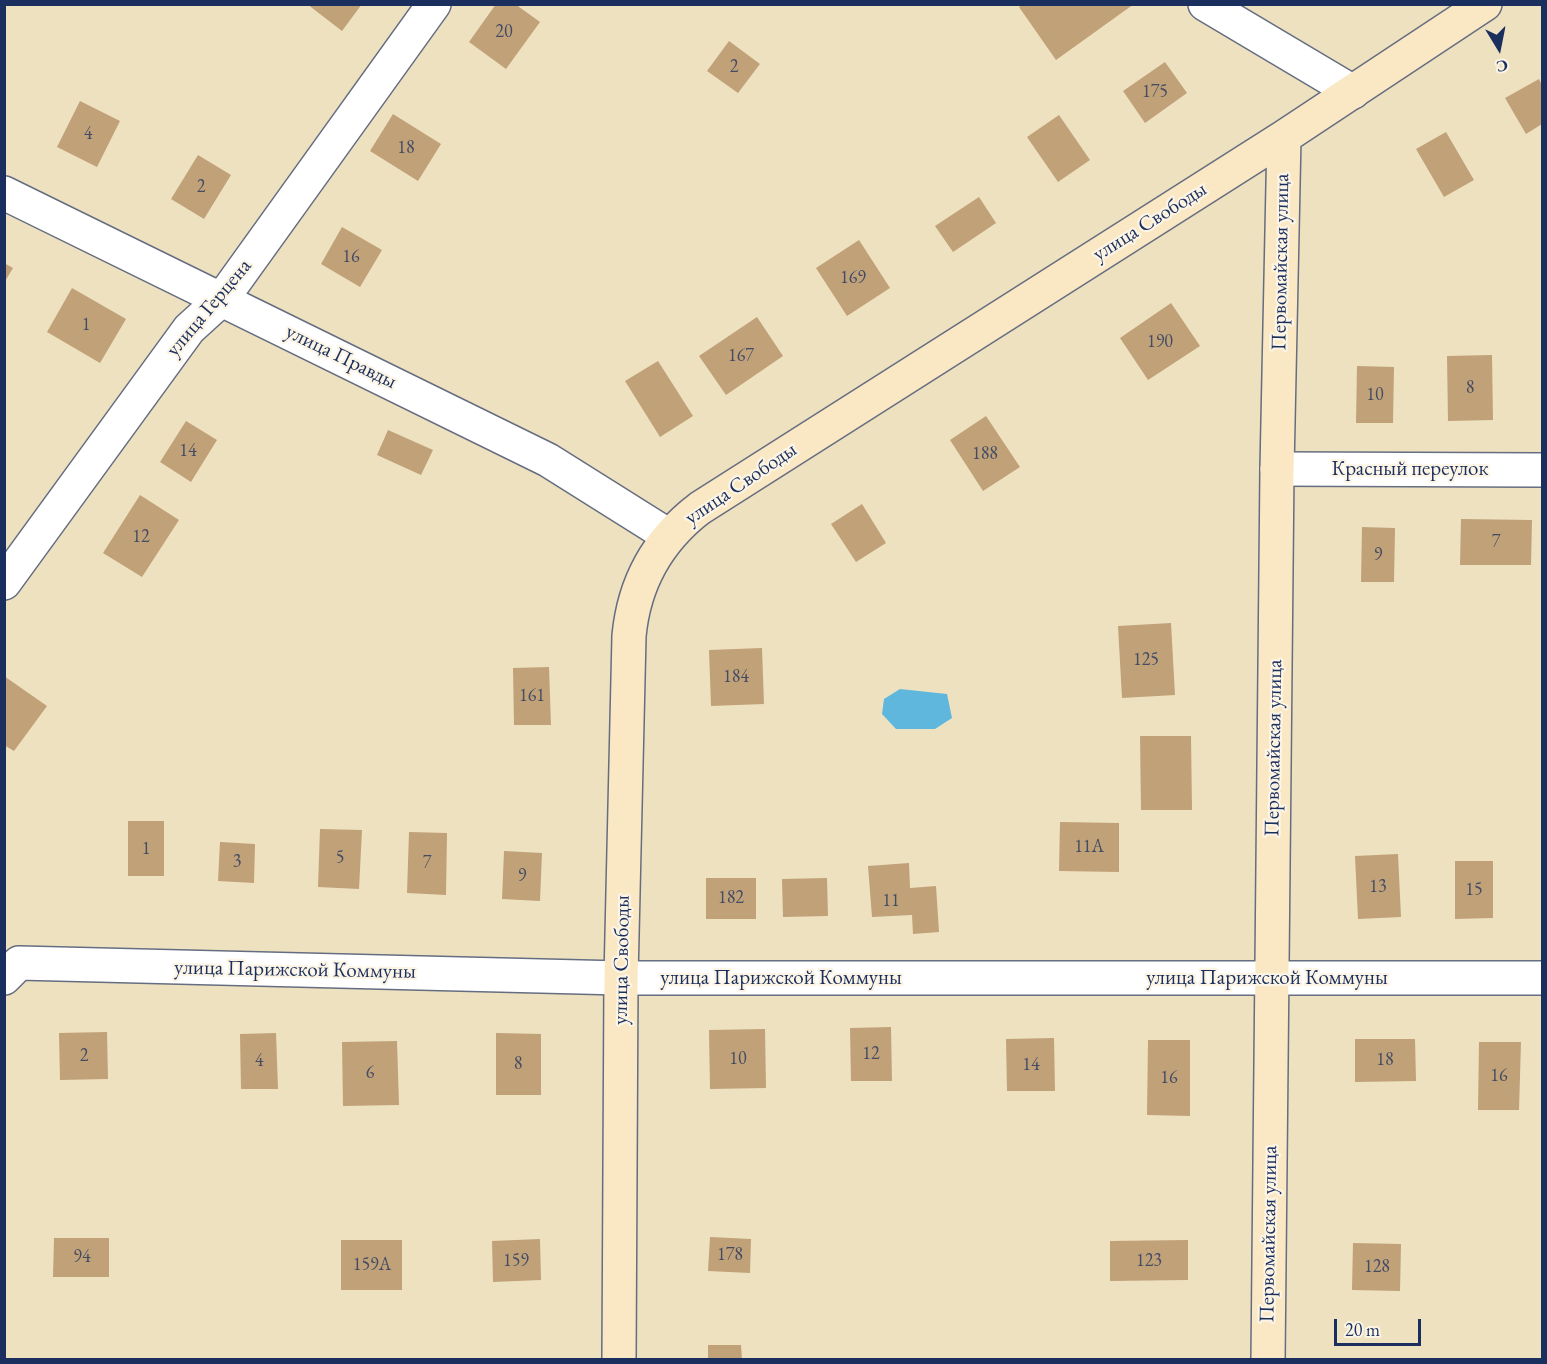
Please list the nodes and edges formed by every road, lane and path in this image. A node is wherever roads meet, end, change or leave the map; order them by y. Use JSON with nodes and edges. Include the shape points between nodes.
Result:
{"nodes":[{"id":1,"x":434,"y":4,"type":"edge"},
{"id":2,"x":1205,"y":4,"type":"edge"},
{"id":3,"x":1485,"y":4,"type":"edge"},
{"id":4,"x":1353,"y":92,"type":"junction"},
{"id":5,"x":1284,"y":137,"type":"junction"},
{"id":6,"x":4,"y":193,"type":"edge"},
{"id":7,"x":222,"y":299,"type":"junction"},
{"id":8,"x":1277,"y":469,"type":"junction"},
{"id":9,"x":1542,"y":470,"type":"edge"},
{"id":10,"x":669,"y":536,"type":"junction"},
{"id":11,"x":4,"y":582,"type":"edge"},
{"id":12,"x":12,"y":971,"type":"edge"},
{"id":13,"x":621,"y":978,"type":"junction"},
{"id":14,"x":1272,"y":978,"type":"junction"},
{"id":15,"x":1542,"y":978,"type":"edge"},
{"id":16,"x":619,"y":1359,"type":"edge"},
{"id":17,"x":1268,"y":1359,"type":"edge"}],
"edges":[{"from":1,"to":7,"type":"street","name":"улица Герцена"},
{"from":2,"to":4,"type":"street"},
{"from":3,"to":4,"type":"main road","name":"улица Свободы"},
{"from":4,"to":5,"type":"main road","name":"улица Свободы"},
{"from":5,"to":8,"type":"main road","name":"Первомайская улица"},
{"from":5,"to":10,"type":"main road","name":"улица Свободы","via":[[700,508]]},
{"from":6,"to":7,"type":"street","name":"улица Правды"},
{"from":7,"to":10,"type":"street","name":"улица Правды","via":[[548,460]]},
{"from":7,"to":11,"type":"street","name":"улица Герцена","via":[[189,329]]},
{"from":8,"to":9,"type":"street","name":"Красный переулок"},
{"from":8,"to":14,"type":"main road","name":"Первомайская улица"},
{"from":10,"to":13,"type":"main road","name":"улица Свободы","via":[[644,575],[631,620]]},
{"from":12,"to":13,"type":"street","name":"улица Парижской Коммуны"},
{"from":13,"to":14,"type":"street","name":"улица Парижской Коммуны"},
{"from":13,"to":16,"type":"main road","name":"улица Свободы"},
{"from":14,"to":15,"type":"street","name":"улица Парижской Коммуны"},
{"from":14,"to":17,"type":"main road","name":"Первомайская улица"}]}
